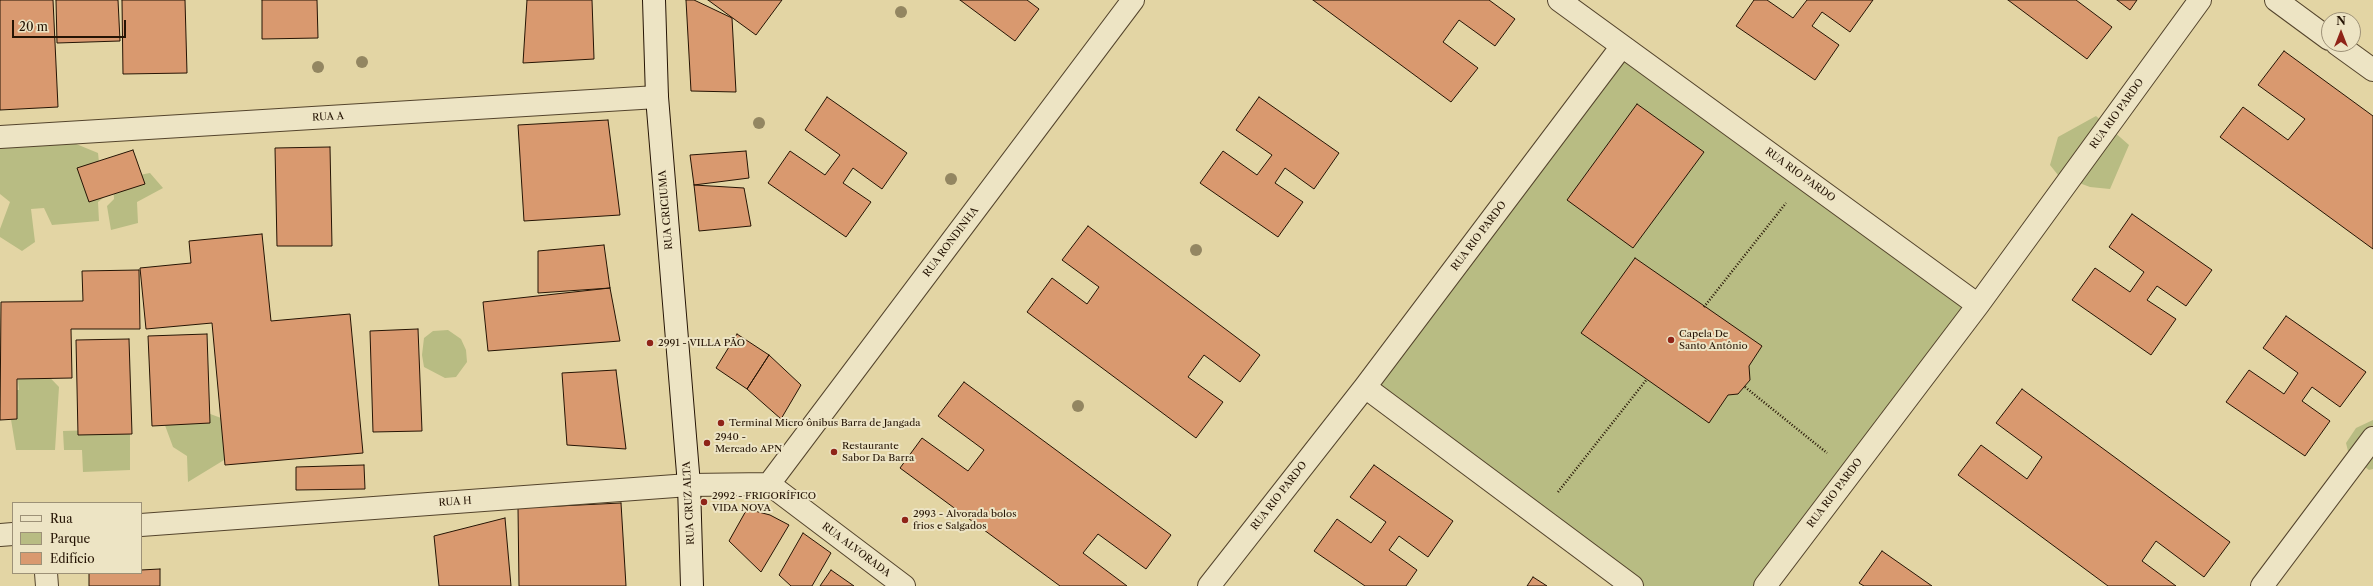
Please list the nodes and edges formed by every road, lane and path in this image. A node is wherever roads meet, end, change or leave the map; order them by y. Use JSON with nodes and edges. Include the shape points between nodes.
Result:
{"nodes":[{"id":1,"x":654,"y":0,"type":"edge"},
{"id":2,"x":1133,"y":0,"type":"edge"},
{"id":3,"x":1559,"y":0,"type":"edge"},
{"id":4,"x":2200,"y":0,"type":"edge"},
{"id":5,"x":2276,"y":0,"type":"edge"},
{"id":6,"x":2321,"y":32,"type":"edge"},
{"id":7,"x":1622,"y":46,"type":"junction"},
{"id":8,"x":2348,"y":52,"type":"edge"},
{"id":9,"x":2373,"y":70,"type":"edge"},
{"id":10,"x":657,"y":97,"type":"junction"},
{"id":11,"x":0,"y":137,"type":"edge"},
{"id":12,"x":1805,"y":179,"type":"junction"},
{"id":13,"x":1978,"y":305,"type":"junction"},
{"id":14,"x":1704,"y":307,"type":"dead end"},
{"id":15,"x":1647,"y":379,"type":"dead end"},
{"id":16,"x":1365,"y":387,"type":"junction"},
{"id":17,"x":1744,"y":387,"type":"dead end"},
{"id":18,"x":684,"y":419,"type":"joint"},
{"id":19,"x":2373,"y":438,"type":"edge"},
{"id":20,"x":1851,"y":473,"type":"junction"},
{"id":21,"x":769,"y":484,"type":"junction"},
{"id":22,"x":689,"y":486,"type":"junction"},
{"id":23,"x":1538,"y":516,"type":"junction"},
{"id":24,"x":142,"y":525,"type":"edge"},
{"id":25,"x":12,"y":534,"type":"edge"},
{"id":26,"x":0,"y":535,"type":"edge"},
{"id":27,"x":46,"y":574,"type":"edge"},
{"id":28,"x":47,"y":586,"type":"edge"},
{"id":29,"x":692,"y":586,"type":"edge"},
{"id":30,"x":904,"y":586,"type":"edge"},
{"id":31,"x":1209,"y":586,"type":"edge"},
{"id":32,"x":1632,"y":586,"type":"edge"},
{"id":33,"x":1766,"y":586,"type":"edge"},
{"id":34,"x":2262,"y":586,"type":"edge"}],
"edges":[{"from":1,"to":10,"type":"street","name":"RUA CRICIUMA"},
{"from":2,"to":21,"type":"street","name":"RUA RONDINHA"},
{"from":3,"to":7,"type":"street","name":"RUA RIO PARDO"},
{"from":4,"to":13,"type":"street","name":"RUA RIO PARDO"},
{"from":5,"to":6,"type":"street"},
{"from":7,"to":12,"type":"street","name":"RUA RIO PARDO"},
{"from":7,"to":16,"type":"street","name":"RUA RIO PARDO"},
{"from":8,"to":9,"type":"street"},
{"from":10,"to":11,"type":"street","name":"RUA A"},
{"from":10,"to":18,"type":"street","name":"RUA CRICIUMA"},
{"from":12,"to":13,"type":"street","name":"RUA RIO PARDO"},
{"from":12,"to":14,"type":"path"},
{"from":13,"to":20,"type":"street","name":"RUA RIO PARDO"},
{"from":15,"to":23,"type":"path"},
{"from":16,"to":23,"type":"street"},
{"from":16,"to":31,"type":"street","name":"RUA RIO PARDO"},
{"from":17,"to":20,"type":"path"},
{"from":18,"to":22,"type":"street","name":"RUA CRUZ ALTA"},
{"from":19,"to":34,"type":"street"},
{"from":20,"to":33,"type":"street","name":"RUA RIO PARDO"},
{"from":21,"to":22,"type":"street","name":"RUA H"},
{"from":21,"to":30,"type":"street","name":"RUA ALVORADA"},
{"from":22,"to":24,"type":"street","name":"RUA H"},
{"from":22,"to":29,"type":"street","name":"RUA CRUZ ALTA"},
{"from":23,"to":32,"type":"street"},
{"from":25,"to":26,"type":"street"},
{"from":27,"to":28,"type":"street"}]}
